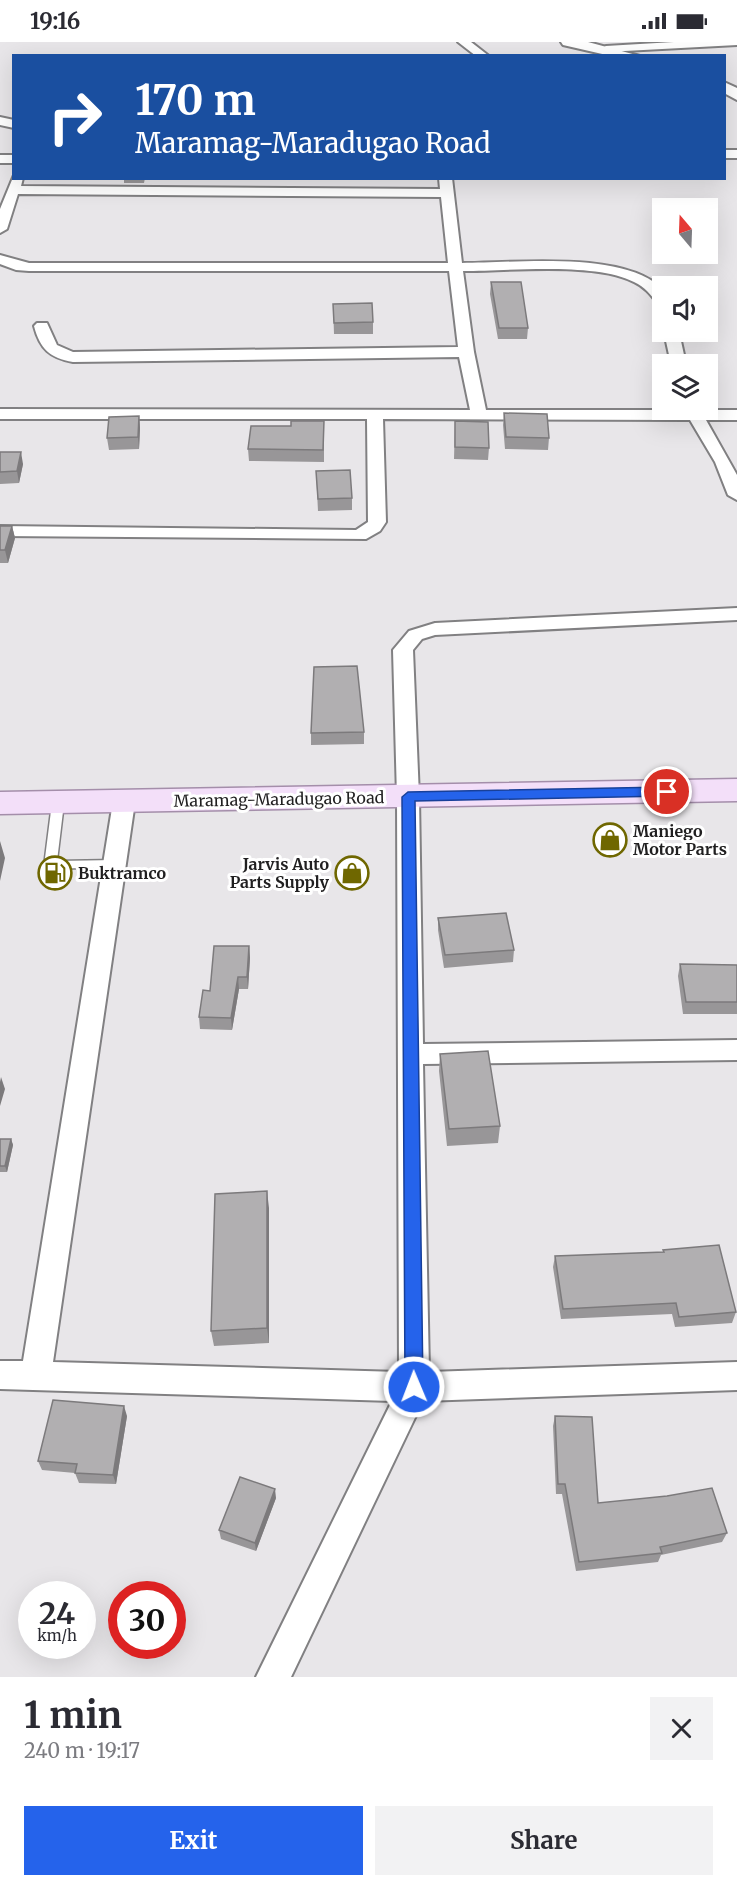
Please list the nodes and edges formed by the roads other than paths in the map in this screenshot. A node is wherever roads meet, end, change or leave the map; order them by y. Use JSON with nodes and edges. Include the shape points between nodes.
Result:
{"nodes":[{"id":1,"x":464,"y":42,"type":"edge"},
{"id":2,"x":568,"y":42,"type":"edge"},
{"id":3,"x":737,"y":42,"type":"edge"},
{"id":4,"x":606,"y":49,"type":"junction"},
{"id":5,"x":481,"y":54,"type":"edge"},
{"id":6,"x":625,"y":54,"type":"edge"},
{"id":7,"x":14,"y":184,"type":"edge"},
{"id":8,"x":446,"y":185,"type":"edge"},
{"id":9,"x":0,"y":229,"type":"edge"},
{"id":10,"x":0,"y":258,"type":"edge"},
{"id":11,"x":454,"y":267,"type":"junction"},
{"id":12,"x":652,"y":290,"type":"edge"},
{"id":13,"x":42,"y":326,"type":"dead end"},
{"id":14,"x":466,"y":352,"type":"junction"},
{"id":15,"x":652,"y":413,"type":"edge"},
{"id":16,"x":0,"y":414,"type":"edge"},
{"id":17,"x":375,"y":414,"type":"junction"},
{"id":18,"x":718,"y":414,"type":"edge"},
{"id":19,"x":479,"y":415,"type":"junction"},
{"id":20,"x":737,"y":415,"type":"edge"},
{"id":21,"x":698,"y":420,"type":"edge"},
{"id":22,"x":737,"y":495,"type":"edge"},
{"id":23,"x":0,"y":531,"type":"edge"},
{"id":24,"x":737,"y":614,"type":"edge"},
{"id":25,"x":737,"y":790,"type":"edge"},
{"id":26,"x":408,"y":797,"type":"junction"},
{"id":27,"x":124,"y":802,"type":"junction"},
{"id":28,"x":0,"y":803,"type":"edge"},
{"id":29,"x":58,"y":803,"type":"junction"},
{"id":30,"x":115,"y":864,"type":"junction"},
{"id":31,"x":737,"y":1050,"type":"edge"},
{"id":32,"x":410,"y":1054,"type":"junction"},
{"id":33,"x":36,"y":1374,"type":"junction"},
{"id":34,"x":0,"y":1375,"type":"edge"},
{"id":35,"x":737,"y":1376,"type":"edge"},
{"id":36,"x":414,"y":1387,"type":"junction"},
{"id":37,"x":273,"y":1677,"type":"edge"}],
"edges":[{"from":1,"to":5,"type":"street"},
{"from":2,"to":4,"type":"street"},
{"from":3,"to":4,"type":"street"},
{"from":4,"to":6,"type":"street"},
{"from":7,"to":8,"type":"street"},
{"from":7,"to":9,"type":"street"},
{"from":8,"to":11,"type":"street"},
{"from":10,"to":11,"type":"street","via":[[29,267]]},
{"from":11,"to":12,"type":"street","via":[[602,268],[643,281]]},
{"from":11,"to":14,"type":"street"},
{"from":13,"to":14,"type":"street","via":[[49,347],[61,356],[73,357]]},
{"from":14,"to":19,"type":"street"},
{"from":15,"to":19,"type":"street"},
{"from":16,"to":17,"type":"street"},
{"from":17,"to":19,"type":"street"},
{"from":17,"to":23,"type":"street","via":[[377,522],[360,535]]},
{"from":18,"to":20,"type":"street"},
{"from":21,"to":22,"type":"street"},
{"from":24,"to":26,"type":"street","via":[[435,629],[412,636],[403,650]]},
{"from":25,"to":26,"type":"main road","name":"Maramag-Maradugao Road"},
{"from":26,"to":27,"type":"main road","name":"Maramag-Maradugao Road"},
{"from":26,"to":32,"type":"street"},
{"from":27,"to":29,"type":"main road","name":"Maramag-Maradugao Road"},
{"from":27,"to":30,"type":"street"},
{"from":28,"to":29,"type":"main road","name":"Maramag-Maradugao Road"},
{"from":29,"to":30,"type":"lane","via":[[50,866]]},
{"from":30,"to":33,"type":"street"},
{"from":31,"to":32,"type":"street"},
{"from":32,"to":36,"type":"street"},
{"from":33,"to":34,"type":"street"},
{"from":33,"to":36,"type":"street"},
{"from":35,"to":36,"type":"street"},
{"from":36,"to":37,"type":"street"}]}
